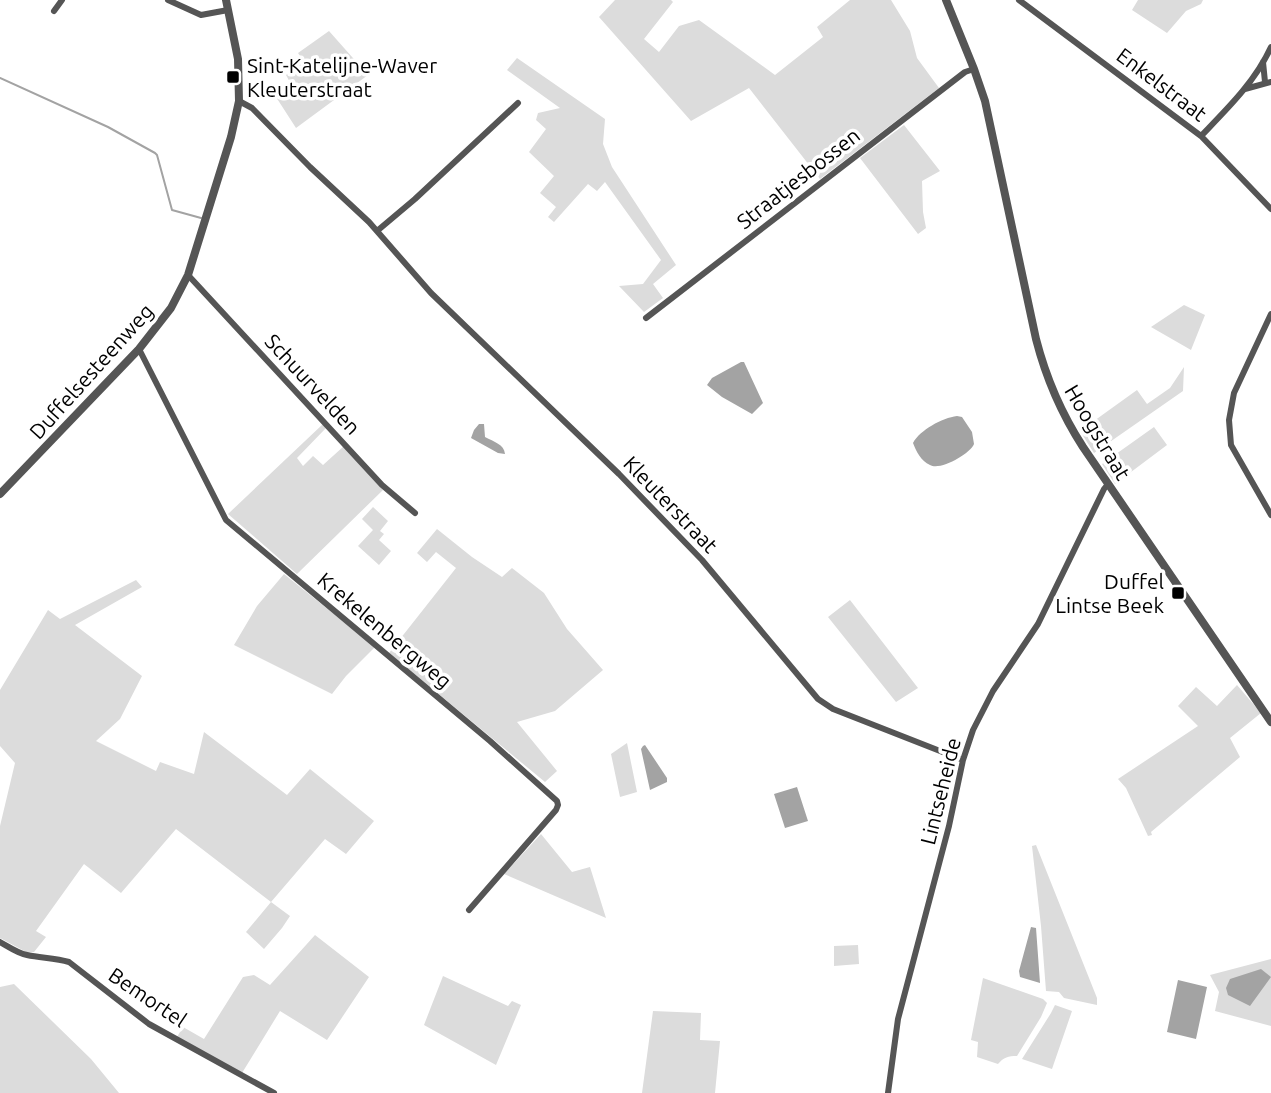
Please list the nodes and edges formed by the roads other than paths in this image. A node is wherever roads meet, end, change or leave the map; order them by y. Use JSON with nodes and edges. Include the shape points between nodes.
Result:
{"nodes":[{"id":1,"x":62,"y":0,"type":"edge"},
{"id":2,"x":168,"y":0,"type":"edge"},
{"id":3,"x":226,"y":0,"type":"edge"},
{"id":4,"x":946,"y":0,"type":"edge"},
{"id":5,"x":1019,"y":0,"type":"edge"},
{"id":6,"x":228,"y":10,"type":"junction"},
{"id":7,"x":54,"y":11,"type":"dead end"},
{"id":8,"x":1271,"y":47,"type":"edge"},
{"id":9,"x":1263,"y":62,"type":"junction"},
{"id":10,"x":974,"y":69,"type":"junction"},
{"id":11,"x":1268,"y":82,"type":"edge"},
{"id":12,"x":1245,"y":89,"type":"junction"},
{"id":13,"x":239,"y":101,"type":"junction"},
{"id":14,"x":518,"y":103,"type":"dead end"},
{"id":15,"x":1201,"y":136,"type":"junction"},
{"id":16,"x":1271,"y":209,"type":"edge"},
{"id":17,"x":377,"y":231,"type":"junction"},
{"id":18,"x":188,"y":275,"type":"junction"},
{"id":19,"x":1271,"y":314,"type":"edge"},
{"id":20,"x":646,"y":318,"type":"dead end"},
{"id":21,"x":139,"y":349,"type":"junction"},
{"id":22,"x":1108,"y":484,"type":"junction"},
{"id":23,"x":0,"y":494,"type":"edge"},
{"id":24,"x":415,"y":513,"type":"dead end"},
{"id":25,"x":1271,"y":515,"type":"edge"},
{"id":26,"x":1267,"y":709,"type":"edge"},
{"id":27,"x":1271,"y":722,"type":"edge"},
{"id":28,"x":962,"y":760,"type":"junction"},
{"id":29,"x":469,"y":910,"type":"dead end"},
{"id":30,"x":0,"y":942,"type":"edge"},
{"id":31,"x":274,"y":1093,"type":"edge"},
{"id":32,"x":888,"y":1093,"type":"edge"}],
"edges":[{"from":1,"to":7,"type":"street"},
{"from":2,"to":6,"type":"street","via":[[201,15]]},
{"from":3,"to":6,"type":"street","name":"Duffelsesteenweg"},
{"from":4,"to":10,"type":"street","name":"Hoogstraat"},
{"from":5,"to":15,"type":"street","name":"Enkelstraat"},
{"from":6,"to":13,"type":"street","name":"Duffelsesteenweg","via":[[238,59]]},
{"from":8,"to":9,"type":"street"},
{"from":9,"to":11,"type":"street"},
{"from":9,"to":12,"type":"street"},
{"from":10,"to":20,"type":"street","name":"Straatjesbossen"},
{"from":10,"to":22,"type":"street","name":"Hoogstraat","via":[[993,135],[1041,360],[1066,420]]},
{"from":11,"to":12,"type":"street"},
{"from":12,"to":15,"type":"street"},
{"from":13,"to":17,"type":"street","name":"Kleuterstraat","via":[[252,108]]},
{"from":13,"to":18,"type":"street","name":"Duffelsesteenweg"},
{"from":14,"to":17,"type":"street"},
{"from":15,"to":16,"type":"street","name":"Enkelstraat"},
{"from":17,"to":28,"type":"street","name":"Kleuterstraat","via":[[431,293],[702,560],[818,699]]},
{"from":18,"to":21,"type":"street","name":"Duffelsesteenweg","via":[[171,308]]},
{"from":18,"to":24,"type":"street","name":"Schuurvelden","via":[[382,485]]},
{"from":19,"to":25,"type":"street","via":[[1234,393],[1229,419],[1231,445]]},
{"from":21,"to":23,"type":"street","name":"Duffelsesteenweg"},
{"from":21,"to":29,"type":"street","name":"Krekelenbergweg","via":[[226,520],[557,801],[556,810]]},
{"from":22,"to":26,"type":"street","name":"Hoogstraat"},
{"from":22,"to":28,"type":"street","name":"Lintseheide","via":[[1038,624],[993,691]]},
{"from":26,"to":27,"type":"street","name":"Hoogstraat"},
{"from":28,"to":32,"type":"street","name":"Lintseheide","via":[[904,992]]},
{"from":30,"to":31,"type":"street","name":"Bemortel","via":[[27,955],[69,962],[149,1024]]}]}
